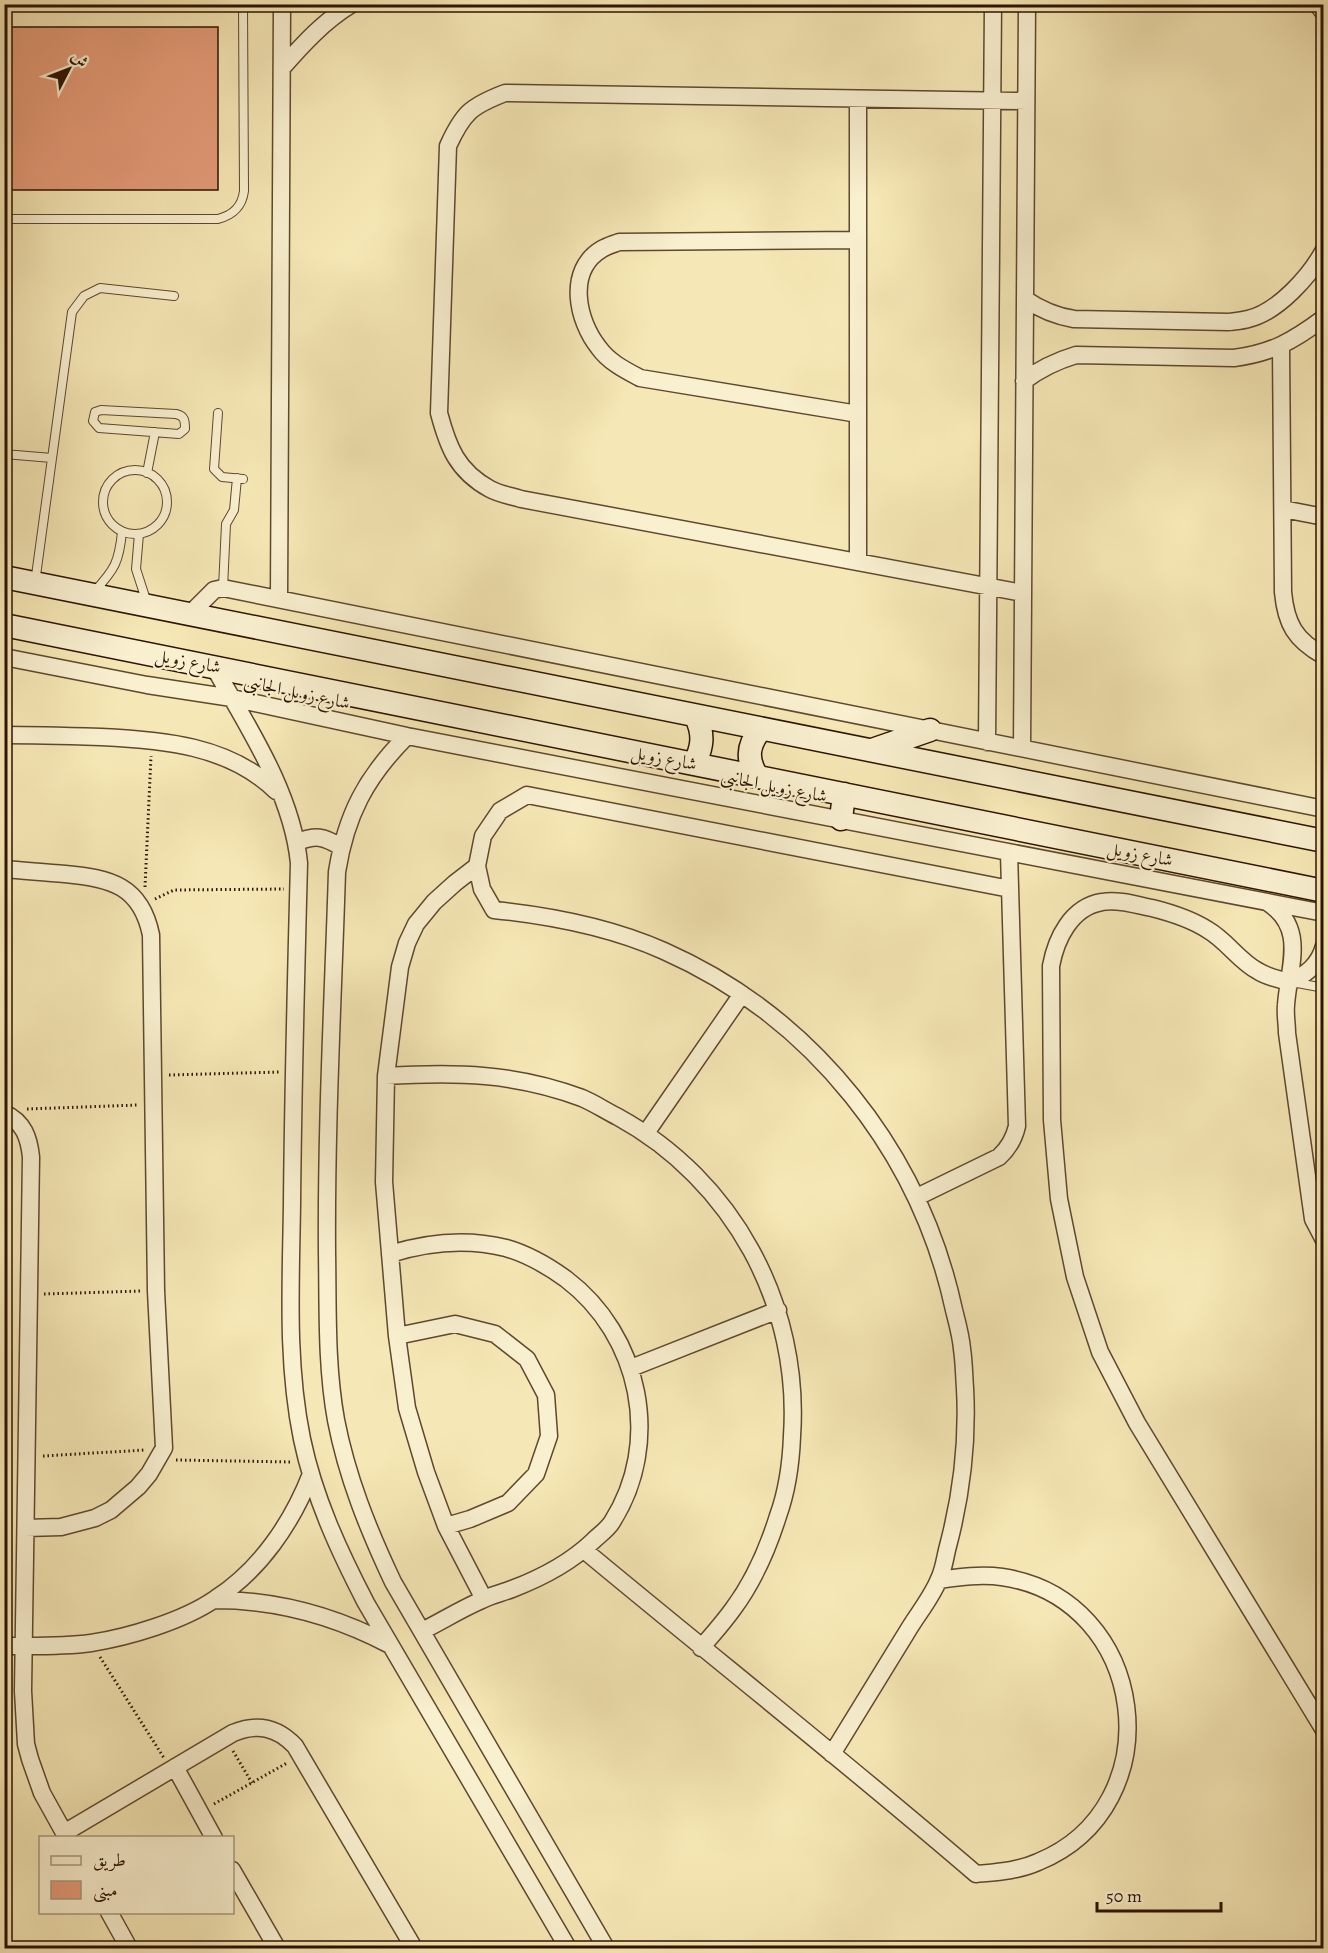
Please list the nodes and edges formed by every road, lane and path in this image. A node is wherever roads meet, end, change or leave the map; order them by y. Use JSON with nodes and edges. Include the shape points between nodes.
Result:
{"nodes":[{"id":1,"x":243,"y":4,"type":"edge"},
{"id":2,"x":282,"y":4,"type":"edge"},
{"id":3,"x":352,"y":4,"type":"edge"},
{"id":4,"x":993,"y":4,"type":"edge"},
{"id":5,"x":1027,"y":4,"type":"edge"},
{"id":6,"x":1317,"y":4,"type":"edge"},
{"id":7,"x":1323,"y":13,"type":"edge"},
{"id":8,"x":282,"y":68,"type":"junction"},
{"id":9,"x":858,"y":99,"type":"junction"},
{"id":10,"x":992,"y":100,"type":"junction"},
{"id":11,"x":1026,"y":101,"type":"junction"},
{"id":12,"x":4,"y":219,"type":"edge"},
{"id":13,"x":858,"y":240,"type":"junction"},
{"id":14,"x":1323,"y":250,"type":"edge"},
{"id":15,"x":174,"y":296,"type":"dead end"},
{"id":16,"x":1025,"y":299,"type":"junction"},
{"id":17,"x":1323,"y":318,"type":"edge"},
{"id":18,"x":1281,"y":346,"type":"junction"},
{"id":19,"x":1024,"y":381,"type":"junction"},
{"id":20,"x":218,"y":413,"type":"dead end"},
{"id":21,"x":858,"y":414,"type":"junction"},
{"id":22,"x":155,"y":432,"type":"junction"},
{"id":23,"x":4,"y":454,"type":"edge"},
{"id":24,"x":52,"y":458,"type":"junction"},
{"id":25,"x":147,"y":473,"type":"junction"},
{"id":26,"x":1283,"y":509,"type":"junction"},
{"id":27,"x":1323,"y":517,"type":"edge"},
{"id":28,"x":122,"y":532,"type":"junction"},
{"id":29,"x":139,"y":534,"type":"junction"},
{"id":30,"x":858,"y":562,"type":"junction"},
{"id":31,"x":4,"y":577,"type":"edge"},
{"id":32,"x":35,"y":583,"type":"junction"},
{"id":33,"x":988,"y":586,"type":"junction"},
{"id":34,"x":223,"y":588,"type":"junction"},
{"id":35,"x":1023,"y":593,"type":"junction"},
{"id":36,"x":92,"y":595,"type":"junction"},
{"id":37,"x":279,"y":599,"type":"junction"},
{"id":38,"x":148,"y":606,"type":"junction"},
{"id":39,"x":189,"y":615,"type":"junction"},
{"id":40,"x":4,"y":625,"type":"edge"},
{"id":41,"x":1323,"y":656,"type":"edge"},
{"id":42,"x":4,"y":657,"type":"edge"},
{"id":43,"x":214,"y":667,"type":"junction"},
{"id":44,"x":232,"y":698,"type":"junction"},
{"id":45,"x":696,"y":717,"type":"junction"},
{"id":46,"x":761,"y":729,"type":"junction"},
{"id":47,"x":930,"y":730,"type":"junction"},
{"id":48,"x":4,"y":735,"type":"edge"},
{"id":49,"x":407,"y":736,"type":"junction"},
{"id":50,"x":152,"y":739,"type":"junction"},
{"id":51,"x":987,"y":742,"type":"junction"},
{"id":52,"x":1022,"y":748,"type":"junction"},
{"id":53,"x":871,"y":751,"type":"junction"},
{"id":54,"x":694,"y":764,"type":"junction"},
{"id":55,"x":757,"y":776,"type":"junction"},
{"id":56,"x":844,"y":794,"type":"junction"},
{"id":57,"x":283,"y":799,"type":"junction"},
{"id":58,"x":1323,"y":809,"type":"edge"},
{"id":59,"x":841,"y":819,"type":"junction"},
{"id":60,"x":1323,"y":841,"type":"edge"},
{"id":61,"x":297,"y":842,"type":"junction"},
{"id":62,"x":341,"y":847,"type":"junction"},
{"id":63,"x":1009,"y":853,"type":"junction"},
{"id":64,"x":477,"y":866,"type":"junction"},
{"id":65,"x":4,"y":869,"type":"edge"},
{"id":66,"x":298,"y":889,"type":"junction"},
{"id":67,"x":1010,"y":890,"type":"junction"},
{"id":68,"x":1323,"y":891,"type":"edge"},
{"id":69,"x":1266,"y":901,"type":"junction"},
{"id":70,"x":144,"y":912,"type":"junction"},
{"id":71,"x":1323,"y":913,"type":"edge"},
{"id":72,"x":1323,"y":946,"type":"edge"},
{"id":73,"x":1288,"y":982,"type":"junction"},
{"id":74,"x":1323,"y":988,"type":"edge"},
{"id":75,"x":742,"y":994,"type":"junction"},
{"id":76,"x":293,"y":1071,"type":"junction"},
{"id":77,"x":154,"y":1076,"type":"junction"},
{"id":78,"x":386,"y":1076,"type":"junction"},
{"id":79,"x":155,"y":1105,"type":"junction"},
{"id":80,"x":10,"y":1112,"type":"edge"},
{"id":81,"x":646,"y":1133,"type":"junction"},
{"id":82,"x":917,"y":1197,"type":"junction"},
{"id":83,"x":1319,"y":1222,"type":"edge"},
{"id":84,"x":1323,"y":1240,"type":"edge"},
{"id":85,"x":390,"y":1254,"type":"junction"},
{"id":86,"x":156,"y":1291,"type":"junction"},
{"id":87,"x":29,"y":1295,"type":"junction"},
{"id":88,"x":778,"y":1310,"type":"junction"},
{"id":89,"x":397,"y":1336,"type":"junction"},
{"id":90,"x":631,"y":1368,"type":"junction"},
{"id":91,"x":162,"y":1454,"type":"junction"},
{"id":92,"x":27,"y":1457,"type":"junction"},
{"id":93,"x":309,"y":1468,"type":"junction"},
{"id":94,"x":446,"y":1526,"type":"junction"},
{"id":95,"x":26,"y":1528,"type":"junction"},
{"id":96,"x":584,"y":1550,"type":"junction"},
{"id":97,"x":939,"y":1580,"type":"junction"},
{"id":98,"x":484,"y":1599,"type":"junction"},
{"id":99,"x":215,"y":1600,"type":"junction"},
{"id":100,"x":422,"y":1631,"type":"junction"},
{"id":101,"x":91,"y":1643,"type":"junction"},
{"id":102,"x":390,"y":1645,"type":"junction"},
{"id":103,"x":4,"y":1646,"type":"edge"},
{"id":104,"x":24,"y":1646,"type":"junction"},
{"id":105,"x":701,"y":1648,"type":"junction"},
{"id":106,"x":1323,"y":1730,"type":"edge"},
{"id":107,"x":225,"y":1738,"type":"junction"},
{"id":108,"x":832,"y":1754,"type":"junction"},
{"id":109,"x":300,"y":1755,"type":"junction"},
{"id":110,"x":173,"y":1768,"type":"junction"},
{"id":111,"x":252,"y":1783,"type":"junction"},
{"id":112,"x":200,"y":1812,"type":"junction"},
{"id":113,"x":65,"y":1835,"type":"edge"},
{"id":114,"x":213,"y":1836,"type":"edge"},
{"id":115,"x":234,"y":1873,"type":"edge"},
{"id":116,"x":110,"y":1914,"type":"edge"},
{"id":117,"x":129,"y":1948,"type":"edge"},
{"id":118,"x":277,"y":1948,"type":"edge"},
{"id":119,"x":414,"y":1948,"type":"edge"},
{"id":120,"x":568,"y":1948,"type":"edge"},
{"id":121,"x":606,"y":1948,"type":"edge"}],
"edges":[{"from":1,"to":12,"type":"lane","via":[[244,191],[236,210],[218,219]]},
{"from":2,"to":8,"type":"street"},
{"from":3,"to":8,"type":"street","via":[[308,38]]},
{"from":4,"to":10,"type":"street"},
{"from":5,"to":11,"type":"street"},
{"from":6,"to":7,"type":"street"},
{"from":8,"to":37,"type":"street"},
{"from":9,"to":10,"type":"street"},
{"from":9,"to":13,"type":"street"},
{"from":9,"to":30,"type":"street","via":[[505,93],[479,103],[459,122],[448,146],[439,413],[447,444],[465,471],[490,490]]},
{"from":10,"to":11,"type":"street"},
{"from":10,"to":33,"type":"street"},
{"from":11,"to":16,"type":"street"},
{"from":13,"to":21,"type":"street"},
{"from":13,"to":21,"type":"street","via":[[620,242],[602,249],[587,262],[579,280],[579,304],[586,329],[599,350],[618,367],[640,378]]},
{"from":14,"to":16,"type":"street","via":[[1293,291],[1250,319],[1074,319],[1056,316]]},
{"from":15,"to":24,"type":"lane","via":[[100,288],[77,303],[72,312]]},
{"from":16,"to":19,"type":"street"},
{"from":17,"to":18,"type":"street"},
{"from":18,"to":19,"type":"street","via":[[1234,358],[1076,356],[1057,360]]},
{"from":18,"to":26,"type":"street"},
{"from":19,"to":35,"type":"street"},
{"from":20,"to":34,"type":"lane","via":[[214,469],[222,477],[240,478],[234,510],[226,524]]},
{"from":21,"to":30,"type":"street"},
{"from":22,"to":22,"type":"lane","via":[[99,428],[94,424],[94,415],[101,410],[176,414],[185,421],[182,433]]},
{"from":22,"to":25,"type":"lane"},
{"from":23,"to":24,"type":"lane"},
{"from":24,"to":32,"type":"lane"},
{"from":25,"to":28,"type":"lane","via":[[123,473],[105,490],[105,514]]},
{"from":25,"to":29,"type":"lane","via":[[164,490],[166,507],[154,528]]},
{"from":26,"to":27,"type":"street"},
{"from":26,"to":41,"type":"street","via":[[1285,613],[1308,648]]},
{"from":28,"to":29,"type":"lane"},
{"from":28,"to":36,"type":"lane","via":[[115,567]]},
{"from":29,"to":38,"type":"lane","via":[[136,569]]},
{"from":30,"to":33,"type":"street"},
{"from":31,"to":32,"type":"main road"},
{"from":32,"to":36,"type":"main road"},
{"from":33,"to":35,"type":"street"},
{"from":33,"to":51,"type":"street"},
{"from":34,"to":37,"type":"street"},
{"from":34,"to":39,"type":"street","via":[[214,590]]},
{"from":35,"to":52,"type":"street"},
{"from":36,"to":38,"type":"main road"},
{"from":37,"to":47,"type":"street"},
{"from":38,"to":39,"type":"main road"},
{"from":39,"to":45,"type":"main road"},
{"from":40,"to":43,"type":"main road","name":"شارع زويل"},
{"from":42,"to":44,"type":"street","name":"شارع زويل الجانبى"},
{"from":43,"to":44,"type":"street"},
{"from":43,"to":54,"type":"main road","name":"شارع زويل"},
{"from":44,"to":49,"type":"street","name":"شارع زويل الجانبى"},
{"from":44,"to":57,"type":"street"},
{"from":45,"to":46,"type":"main road"},
{"from":45,"to":54,"type":"main road","via":[[702,746]]},
{"from":46,"to":53,"type":"main road"},
{"from":46,"to":55,"type":"main road","via":[[749,752]]},
{"from":47,"to":51,"type":"street"},
{"from":47,"to":53,"type":"main road"},
{"from":48,"to":50,"type":"street"},
{"from":49,"to":59,"type":"street","name":"شارع زويل الجانبى"},
{"from":49,"to":62,"type":"street","via":[[388,754],[363,790]]},
{"from":50,"to":57,"type":"street","via":[[186,745],[235,763],[265,781]]},
{"from":50,"to":70,"type":"path"},
{"from":51,"to":52,"type":"street"},
{"from":52,"to":58,"type":"street"},
{"from":53,"to":60,"type":"main road"},
{"from":54,"to":55,"type":"main road","name":"شارع زويل"},
{"from":55,"to":56,"type":"main road","name":"شارع زويل"},
{"from":56,"to":59,"type":"main road"},
{"from":56,"to":68,"type":"main road","name":"شارع زويل"},
{"from":57,"to":61,"type":"street"},
{"from":59,"to":63,"type":"street","name":"شارع زويل الجانبى"},
{"from":61,"to":62,"type":"street","via":[[311,837],[327,838]]},
{"from":61,"to":66,"type":"street"},
{"from":62,"to":100,"type":"street","via":[[336,884],[327,1210],[329,1362],[336,1419],[349,1475],[368,1529]]},
{"from":63,"to":67,"type":"street"},
{"from":63,"to":69,"type":"street","name":"شارع زويل الجانبى"},
{"from":64,"to":67,"type":"street","via":[[483,836],[500,810],[526,795]]},
{"from":64,"to":75,"type":"street","via":[[482,889],[494,910],[538,914],[623,936],[664,951]]},
{"from":64,"to":78,"type":"street","via":[[434,902],[406,942]]},
{"from":65,"to":70,"type":"street","via":[[104,879],[128,891]]},
{"from":66,"to":70,"type":"path","via":[[174,890],[160,896]]},
{"from":66,"to":76,"type":"street"},
{"from":67,"to":82,"type":"street","via":[[1017,1126],[1014,1138],[999,1157]]},
{"from":69,"to":71,"type":"street","name":"شارع زويل الجانبى"},
{"from":69,"to":73,"type":"street","via":[[1287,920],[1292,934]]},
{"from":70,"to":77,"type":"street","via":[[151,936]]},
{"from":72,"to":73,"type":"street","via":[[1309,972]]},
{"from":73,"to":74,"type":"lane"},
{"from":73,"to":83,"type":"street","via":[[1287,1033]]},
{"from":73,"to":106,"type":"street","via":[[1257,971],[1209,930],[1188,920],[1116,902],[1088,906],[1066,925],[1051,966],[1052,1120],[1061,1210],[1075,1277],[1100,1353],[1137,1423]]},
{"from":75,"to":81,"type":"street"},
{"from":75,"to":82,"type":"street","via":[[796,1036],[843,1084],[884,1138]]},
{"from":76,"to":77,"type":"path"},
{"from":76,"to":93,"type":"street","via":[[292,1371]]},
{"from":77,"to":79,"type":"street"},
{"from":78,"to":81,"type":"street","via":[[444,1072],[515,1078],[583,1098]]},
{"from":78,"to":85,"type":"street","via":[[384,1182]]},
{"from":79,"to":80,"type":"path"},
{"from":79,"to":86,"type":"street"},
{"from":80,"to":87,"type":"street","via":[[30,1142]]},
{"from":81,"to":88,"type":"street","via":[[713,1193],[761,1268]]},
{"from":82,"to":97,"type":"street","via":[[946,1271],[962,1347],[967,1426],[959,1504]]},
{"from":83,"to":84,"type":"street"},
{"from":85,"to":89,"type":"street"},
{"from":85,"to":90,"type":"street","via":[[418,1245],[463,1241],[507,1248],[548,1266],[584,1293],[612,1328]]},
{"from":86,"to":87,"type":"path"},
{"from":86,"to":91,"type":"street"},
{"from":87,"to":92,"type":"street"},
{"from":88,"to":90,"type":"street"},
{"from":88,"to":105,"type":"street","via":[[790,1361],[794,1412],[779,1515],[760,1563],[734,1608]]},
{"from":89,"to":94,"type":"street","via":[[407,1408]]},
{"from":89,"to":94,"type":"street","via":[[455,1324],[495,1334],[527,1359],[546,1395],[549,1436],[536,1474],[508,1503]]},
{"from":90,"to":96,"type":"street","via":[[639,1408],[639,1448],[629,1488],[612,1524]]},
{"from":91,"to":92,"type":"path"},
{"from":91,"to":93,"type":"path"},
{"from":91,"to":95,"type":"street","via":[[138,1487],[111,1510],[61,1527]]},
{"from":92,"to":95,"type":"street"},
{"from":93,"to":99,"type":"street","via":[[303,1496],[279,1535],[249,1570]]},
{"from":93,"to":102,"type":"street","via":[[340,1554]]},
{"from":94,"to":98,"type":"street"},
{"from":95,"to":104,"type":"street"},
{"from":96,"to":98,"type":"street","via":[[551,1572]]},
{"from":96,"to":105,"type":"street"},
{"from":97,"to":108,"type":"street"},
{"from":97,"to":108,"type":"street","via":[[971,1575],[1003,1577],[1034,1585],[1062,1600],[1087,1621],[1107,1647],[1128,1707],[1128,1739],[1122,1770],[1109,1800],[1090,1826],[1066,1847],[1038,1862],[1008,1871],[976,1874]]},
{"from":98,"to":100,"type":"street"},
{"from":99,"to":101,"type":"street","via":[[146,1630]]},
{"from":99,"to":102,"type":"street","via":[[275,1604],[315,1613]]},
{"from":100,"to":121,"type":"street"},
{"from":101,"to":104,"type":"street"},
{"from":101,"to":110,"type":"path"},
{"from":102,"to":120,"type":"street"},
{"from":103,"to":104,"type":"street"},
{"from":104,"to":113,"type":"street","via":[[26,1744],[42,1793]]},
{"from":105,"to":108,"type":"street"},
{"from":107,"to":109,"type":"street","via":[[242,1729],[264,1727],[286,1737]]},
{"from":107,"to":110,"type":"street"},
{"from":107,"to":111,"type":"path"},
{"from":109,"to":111,"type":"path"},
{"from":109,"to":119,"type":"street"},
{"from":110,"to":112,"type":"street"},
{"from":110,"to":113,"type":"street"},
{"from":111,"to":112,"type":"path"},
{"from":112,"to":114,"type":"street"},
{"from":115,"to":118,"type":"street"},
{"from":116,"to":117,"type":"street"}]}
